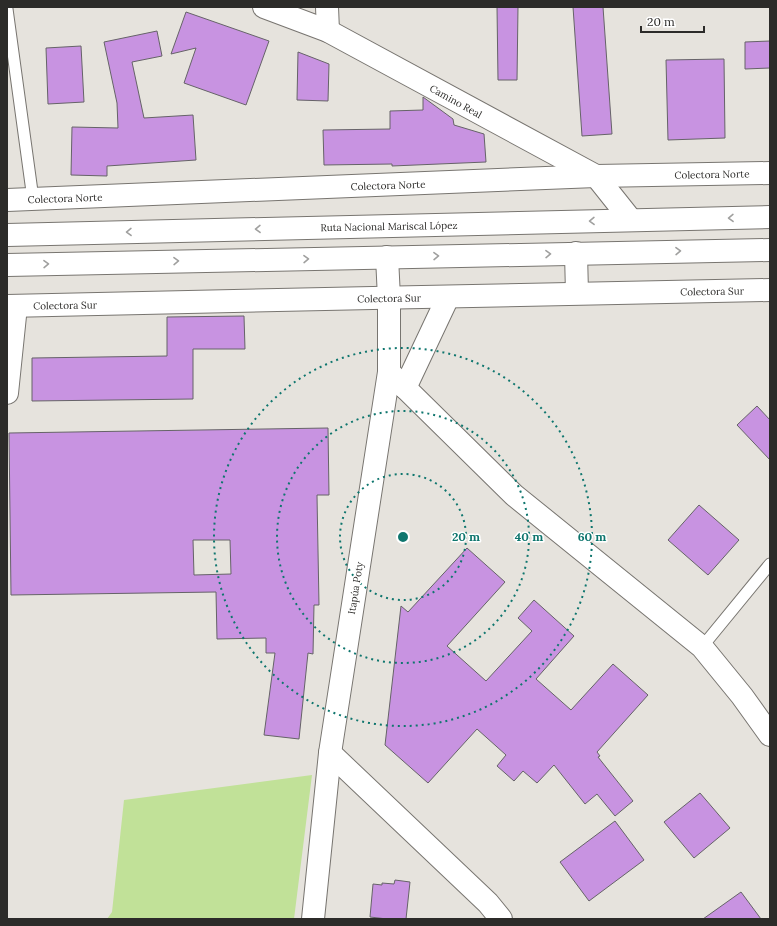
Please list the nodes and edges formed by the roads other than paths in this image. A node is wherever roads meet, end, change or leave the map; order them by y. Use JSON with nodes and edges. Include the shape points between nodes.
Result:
{"nodes":[{"id":1,"x":264,"y":7,"type":"edge"},
{"id":2,"x":327,"y":7,"type":"edge"},
{"id":3,"x":7,"y":9,"type":"edge"},
{"id":4,"x":328,"y":31,"type":"junction"},
{"id":5,"x":770,"y":173,"type":"edge"},
{"id":6,"x":596,"y":176,"type":"junction"},
{"id":7,"x":33,"y":199,"type":"junction"},
{"id":8,"x":7,"y":200,"type":"edge"},
{"id":9,"x":770,"y":217,"type":"edge"},
{"id":10,"x":631,"y":220,"type":"junction"},
{"id":11,"x":7,"y":235,"type":"edge"},
{"id":12,"x":770,"y":250,"type":"edge"},
{"id":13,"x":576,"y":253,"type":"junction"},
{"id":14,"x":387,"y":257,"type":"junction"},
{"id":15,"x":7,"y":265,"type":"edge"},
{"id":16,"x":770,"y":290,"type":"edge"},
{"id":17,"x":577,"y":293,"type":"junction"},
{"id":18,"x":448,"y":297,"type":"junction"},
{"id":19,"x":389,"y":298,"type":"junction"},
{"id":20,"x":12,"y":306,"type":"edge"},
{"id":21,"x":389,"y":372,"type":"junction"},
{"id":22,"x":405,"y":388,"type":"junction"},
{"id":23,"x":7,"y":393,"type":"edge"},
{"id":24,"x":770,"y":564,"type":"edge"},
{"id":25,"x":702,"y":647,"type":"junction"},
{"id":26,"x":770,"y":735,"type":"edge"},
{"id":27,"x":330,"y":753,"type":"junction"},
{"id":28,"x":313,"y":919,"type":"edge"},
{"id":29,"x":501,"y":919,"type":"edge"}],
"edges":[{"from":1,"to":4,"type":"main road","name":"Camino Real"},
{"from":2,"to":4,"type":"main road"},
{"from":3,"to":7,"type":"lane"},
{"from":4,"to":6,"type":"main road","name":"Camino Real"},
{"from":5,"to":6,"type":"main road","name":"Colectora Norte"},
{"from":6,"to":7,"type":"main road","name":"Colectora Norte"},
{"from":6,"to":10,"type":"main road","name":"Camino Real"},
{"from":7,"to":8,"type":"main road","name":"Colectora Norte"},
{"from":9,"to":10,"type":"main road","name":"Ruta Nacional Mariscal López","one_way":true},
{"from":10,"to":11,"type":"main road","name":"Ruta Nacional Mariscal López","one_way":true},
{"from":13,"to":12,"type":"main road","one_way":true},
{"from":14,"to":13,"type":"main road","one_way":true},
{"from":13,"to":17,"type":"main road"},
{"from":15,"to":14,"type":"main road","one_way":true},
{"from":14,"to":19,"type":"main road","name":"Itapúa Poty"},
{"from":16,"to":17,"type":"main road","name":"Colectora Sur"},
{"from":17,"to":18,"type":"main road","name":"Colectora Sur"},
{"from":18,"to":19,"type":"main road","name":"Colectora Sur"},
{"from":18,"to":22,"type":"main road"},
{"from":19,"to":20,"type":"main road","name":"Colectora Sur"},
{"from":19,"to":21,"type":"main road","name":"Itapúa Poty"},
{"from":20,"to":23,"type":"main road"},
{"from":21,"to":22,"type":"main road"},
{"from":21,"to":27,"type":"main road","name":"Itapúa Poty"},
{"from":22,"to":25,"type":"main road","via":[[514,495]]},
{"from":24,"to":25,"type":"lane"},
{"from":25,"to":26,"type":"main road"},
{"from":27,"to":28,"type":"main road","name":"Itapúa Poty"},
{"from":27,"to":29,"type":"main road","via":[[488,902]]}]}
